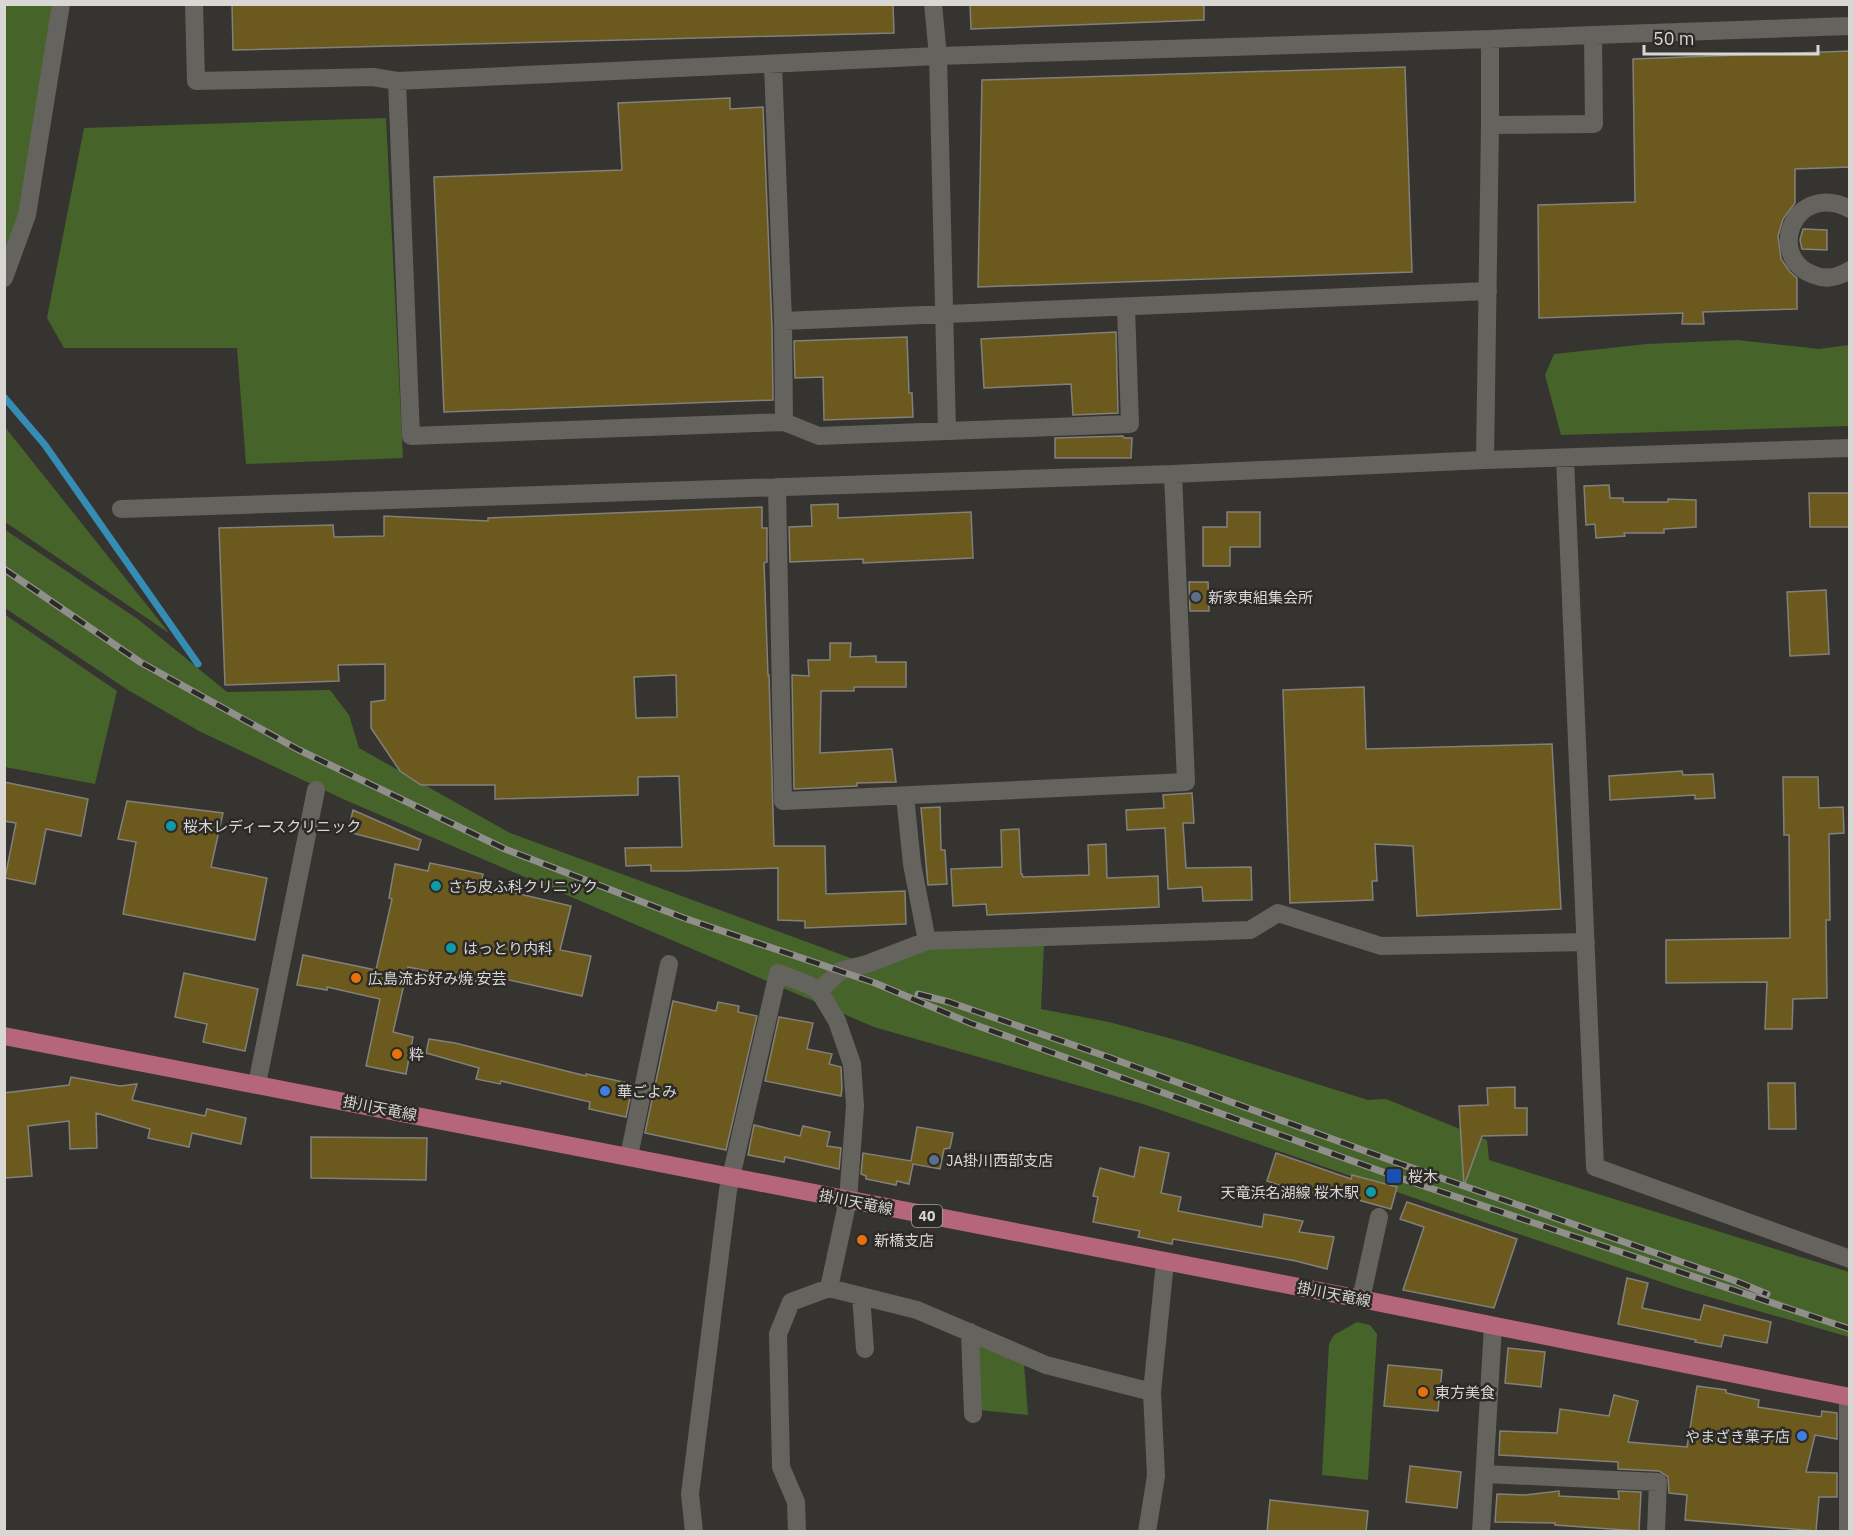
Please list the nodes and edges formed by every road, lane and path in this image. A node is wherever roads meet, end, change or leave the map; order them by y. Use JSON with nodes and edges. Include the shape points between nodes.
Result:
{"nodes":[{"id":1,"x":61,"y":4,"type":"edge"},
{"id":2,"x":194,"y":4,"type":"edge"},
{"id":3,"x":933,"y":4,"type":"edge"},
{"id":4,"x":1850,"y":26,"type":"edge"},
{"id":5,"x":1593,"y":35,"type":"junction"},
{"id":6,"x":1490,"y":39,"type":"junction"},
{"id":7,"x":938,"y":56,"type":"junction"},
{"id":8,"x":773,"y":65,"type":"junction"},
{"id":9,"x":397,"y":81,"type":"junction"},
{"id":10,"x":1490,"y":125,"type":"junction"},
{"id":11,"x":1850,"y":209,"type":"edge"},
{"id":12,"x":1850,"y":270,"type":"edge"},
{"id":13,"x":4,"y":278,"type":"edge"},
{"id":14,"x":1488,"y":291,"type":"junction"},
{"id":15,"x":1126,"y":307,"type":"junction"},
{"id":16,"x":945,"y":315,"type":"junction"},
{"id":17,"x":783,"y":321,"type":"junction"},
{"id":18,"x":784,"y":422,"type":"junction"},
{"id":19,"x":947,"y":431,"type":"junction"},
{"id":20,"x":1850,"y":448,"type":"edge"},
{"id":21,"x":1565,"y":458,"type":"junction"},
{"id":22,"x":1485,"y":460,"type":"junction"},
{"id":23,"x":1173,"y":474,"type":"junction"},
{"id":24,"x":777,"y":487,"type":"junction"},
{"id":25,"x":121,"y":509,"type":"dead end"},
{"id":26,"x":316,"y":790,"type":"dead end"},
{"id":27,"x":905,"y":796,"type":"junction"},
{"id":28,"x":927,"y":941,"type":"junction"},
{"id":29,"x":1586,"y":942,"type":"junction"},
{"id":30,"x":669,"y":964,"type":"dead end"},
{"id":31,"x":819,"y":991,"type":"junction"},
{"id":32,"x":4,"y":1035,"type":"edge"},
{"id":33,"x":257,"y":1084,"type":"junction"},
{"id":34,"x":629,"y":1156,"type":"junction"},
{"id":35,"x":732,"y":1177,"type":"junction"},
{"id":36,"x":848,"y":1200,"type":"junction"},
{"id":37,"x":1379,"y":1216,"type":"dead end"},
{"id":38,"x":1850,"y":1259,"type":"edge"},
{"id":39,"x":1165,"y":1262,"type":"junction"},
{"id":40,"x":829,"y":1288,"type":"junction"},
{"id":41,"x":861,"y":1296,"type":"junction"},
{"id":42,"x":1361,"y":1299,"type":"junction"},
{"id":43,"x":1493,"y":1326,"type":"junction"},
{"id":44,"x":970,"y":1332,"type":"junction"},
{"id":45,"x":865,"y":1349,"type":"dead end"},
{"id":46,"x":1152,"y":1392,"type":"junction"},
{"id":47,"x":1849,"y":1397,"type":"edge"},
{"id":48,"x":973,"y":1414,"type":"dead end"},
{"id":49,"x":1485,"y":1474,"type":"junction"},
{"id":50,"x":694,"y":1532,"type":"edge"},
{"id":51,"x":797,"y":1532,"type":"edge"},
{"id":52,"x":1147,"y":1532,"type":"edge"},
{"id":53,"x":1481,"y":1532,"type":"edge"},
{"id":54,"x":1656,"y":1532,"type":"edge"},
{"id":55,"x":1848,"y":1532,"type":"edge"}],
"edges":[{"from":1,"to":13,"type":"street","via":[[27,215]]},
{"from":2,"to":9,"type":"street","via":[[196,81],[373,77]]},
{"from":3,"to":7,"type":"street"},
{"from":4,"to":5,"type":"street"},
{"from":5,"to":6,"type":"street"},
{"from":5,"to":10,"type":"street","via":[[1594,124]]},
{"from":6,"to":7,"type":"street"},
{"from":6,"to":10,"type":"street"},
{"from":7,"to":8,"type":"street"},
{"from":7,"to":16,"type":"street"},
{"from":8,"to":9,"type":"street"},
{"from":8,"to":17,"type":"street"},
{"from":9,"to":18,"type":"street","via":[[411,436]]},
{"from":10,"to":14,"type":"street"},
{"from":11,"to":12,"type":"street","via":[[1827,202],[1803,210],[1790,230],[1788,243],[1798,265],[1808,273],[1832,278]]},
{"from":14,"to":15,"type":"street"},
{"from":14,"to":22,"type":"street"},
{"from":15,"to":16,"type":"street"},
{"from":15,"to":19,"type":"street","via":[[1130,424]]},
{"from":16,"to":17,"type":"street"},
{"from":16,"to":19,"type":"street"},
{"from":17,"to":18,"type":"street"},
{"from":18,"to":19,"type":"street","via":[[819,436]]},
{"from":20,"to":21,"type":"street"},
{"from":21,"to":22,"type":"street"},
{"from":21,"to":29,"type":"street"},
{"from":22,"to":23,"type":"street"},
{"from":23,"to":24,"type":"street"},
{"from":23,"to":27,"type":"street","via":[[1186,782]]},
{"from":24,"to":25,"type":"street"},
{"from":24,"to":27,"type":"street","via":[[783,801]]},
{"from":26,"to":33,"type":"street"},
{"from":27,"to":28,"type":"street","via":[[912,864]]},
{"from":28,"to":29,"type":"street","via":[[1250,930],[1278,913],[1381,946]]},
{"from":28,"to":31,"type":"street","via":[[840,971]]},
{"from":29,"to":38,"type":"street","via":[[1595,1167]]},
{"from":30,"to":34,"type":"street"},
{"from":31,"to":35,"type":"street","via":[[778,973]]},
{"from":31,"to":36,"type":"street","via":[[837,1021],[852,1064],[855,1106]]},
{"from":32,"to":33,"type":"main road","name":"掛川天竜線","number":"40"},
{"from":33,"to":34,"type":"main road","name":"掛川天竜線","number":"40"},
{"from":34,"to":35,"type":"main road","name":"掛川天竜線","number":"40"},
{"from":35,"to":36,"type":"main road","name":"掛川天竜線","number":"40"},
{"from":35,"to":50,"type":"street","via":[[690,1494]]},
{"from":36,"to":39,"type":"main road","name":"掛川天竜線","number":"40"},
{"from":36,"to":40,"type":"street"},
{"from":37,"to":42,"type":"street"},
{"from":39,"to":42,"type":"main road","name":"掛川天竜線","number":"40"},
{"from":39,"to":46,"type":"street"},
{"from":40,"to":41,"type":"street"},
{"from":40,"to":51,"type":"street","via":[[791,1302],[778,1334],[781,1467],[796,1502]]},
{"from":41,"to":44,"type":"street","via":[[917,1310]]},
{"from":41,"to":45,"type":"street"},
{"from":42,"to":43,"type":"main road","name":"掛川天竜線","number":"40"},
{"from":43,"to":47,"type":"main road","name":"掛川天竜線","number":"40"},
{"from":43,"to":49,"type":"street"},
{"from":44,"to":46,"type":"street","via":[[1046,1365]]},
{"from":44,"to":48,"type":"street"},
{"from":46,"to":52,"type":"street","via":[[1156,1476]]},
{"from":47,"to":55,"type":"street"},
{"from":49,"to":53,"type":"street"},
{"from":49,"to":54,"type":"street","via":[[1658,1482]]}]}
